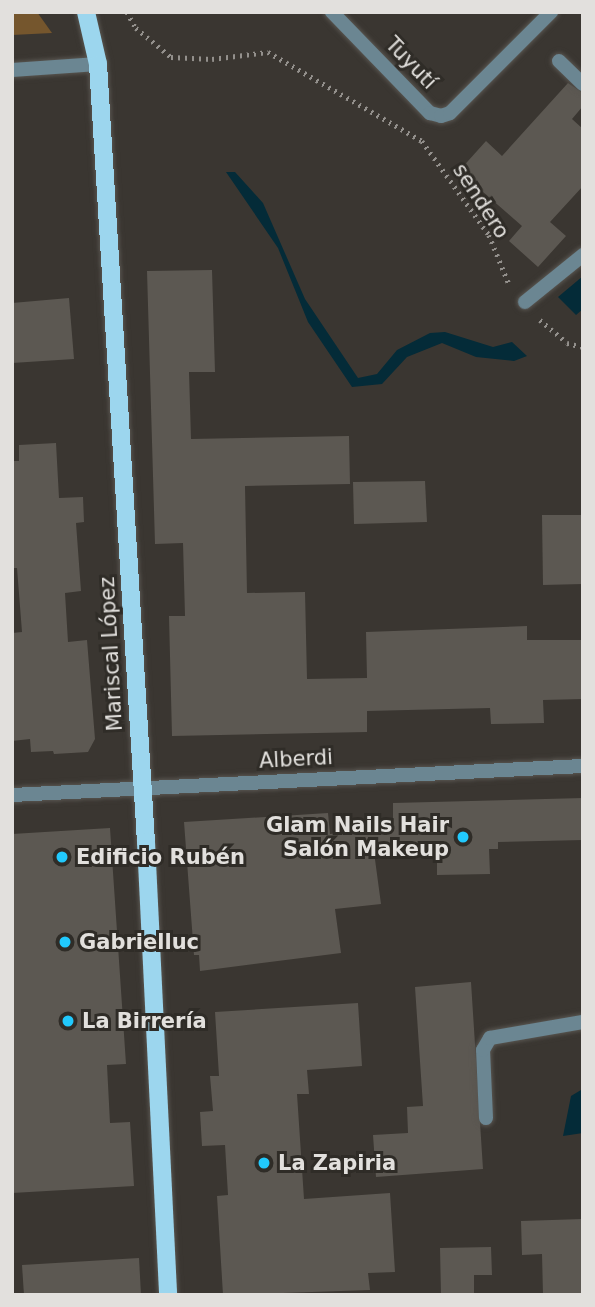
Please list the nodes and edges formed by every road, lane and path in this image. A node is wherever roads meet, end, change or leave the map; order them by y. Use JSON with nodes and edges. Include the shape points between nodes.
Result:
{"nodes":[{"id":1,"x":86,"y":12,"type":"edge"},
{"id":2,"x":127,"y":12,"type":"edge"},
{"id":3,"x":332,"y":12,"type":"edge"},
{"id":4,"x":551,"y":12,"type":"edge"},
{"id":5,"x":559,"y":61,"type":"dead end"},
{"id":6,"x":98,"y":64,"type":"junction"},
{"id":7,"x":12,"y":70,"type":"edge"},
{"id":8,"x":583,"y":84,"type":"edge"},
{"id":9,"x":583,"y":255,"type":"edge"},
{"id":10,"x":508,"y":282,"type":"dead end"},
{"id":11,"x":525,"y":302,"type":"dead end"},
{"id":12,"x":583,"y":766,"type":"edge"},
{"id":13,"x":142,"y":788,"type":"junction"},
{"id":14,"x":12,"y":795,"type":"edge"},
{"id":15,"x":583,"y":1022,"type":"edge"},
{"id":16,"x":486,"y":1118,"type":"dead end"},
{"id":17,"x":168,"y":1295,"type":"edge"}],
"edges":[{"from":1,"to":6,"type":"main road","name":"Mariscal López"},
{"from":2,"to":10,"type":"path","name":"sendero","via":[[136,28],[171,57],[212,59],[268,52],[422,141],[488,235]]},
{"from":3,"to":4,"type":"street","name":"Tuyutí","via":[[430,113],[450,113]]},
{"from":5,"to":8,"type":"street"},
{"from":6,"to":7,"type":"street"},
{"from":6,"to":13,"type":"main road","name":"Mariscal López"},
{"from":9,"to":11,"type":"street"},
{"from":12,"to":13,"type":"street","name":"Alberdi"},
{"from":13,"to":14,"type":"street","name":"Alberdi"},
{"from":13,"to":17,"type":"main road","name":"Mariscal López"},
{"from":15,"to":16,"type":"street","via":[[490,1038],[483,1050]]}]}
